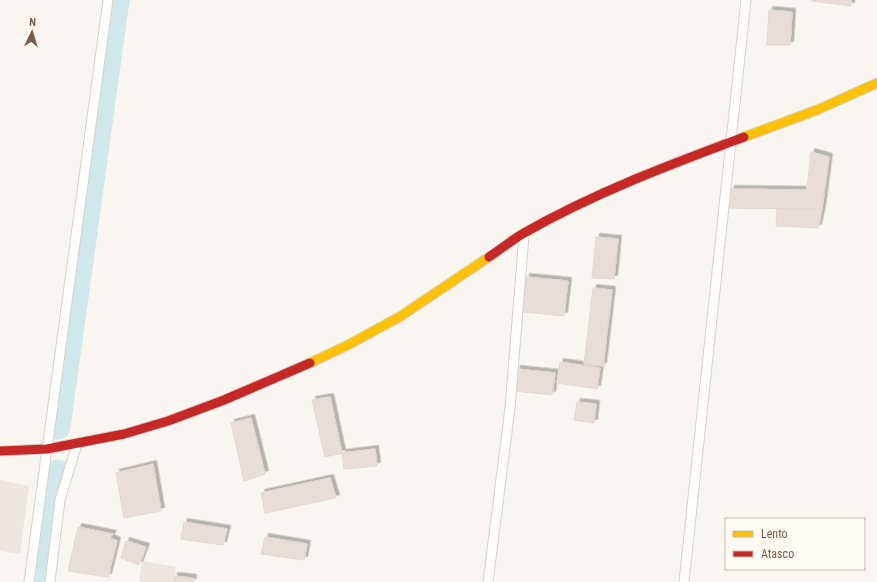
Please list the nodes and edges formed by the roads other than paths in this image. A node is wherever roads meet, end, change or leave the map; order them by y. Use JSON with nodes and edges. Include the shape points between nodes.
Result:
{"nodes":[{"id":1,"x":108,"y":0,"type":"edge"},
{"id":2,"x":746,"y":0,"type":"edge"},
{"id":3,"x":877,"y":83,"type":"edge"},
{"id":4,"x":732,"y":141,"type":"junction"},
{"id":5,"x":524,"y":234,"type":"junction"},
{"id":6,"x":77,"y":443,"type":"junction"},
{"id":7,"x":47,"y":449,"type":"junction"},
{"id":8,"x":0,"y":451,"type":"edge"},
{"id":9,"x":29,"y":582,"type":"edge"},
{"id":10,"x":50,"y":582,"type":"edge"},
{"id":11,"x":488,"y":582,"type":"edge"},
{"id":12,"x":684,"y":582,"type":"edge"}],
"edges":[{"from":1,"to":7,"type":"lane"},
{"from":2,"to":4,"type":"lane"},
{"from":3,"to":4,"type":"main road","via":[[817,110]]},
{"from":4,"to":5,"type":"main road","via":[[652,171],[584,202]]},
{"from":4,"to":12,"type":"lane"},
{"from":5,"to":6,"type":"main road","via":[[401,316],[348,345],[288,373],[168,421],[124,434]]},
{"from":5,"to":11,"type":"lane","via":[[510,408]]},
{"from":6,"to":7,"type":"main road"},
{"from":6,"to":10,"type":"lane","via":[[60,500]]},
{"from":7,"to":8,"type":"main road"},
{"from":7,"to":9,"type":"lane"}]}
